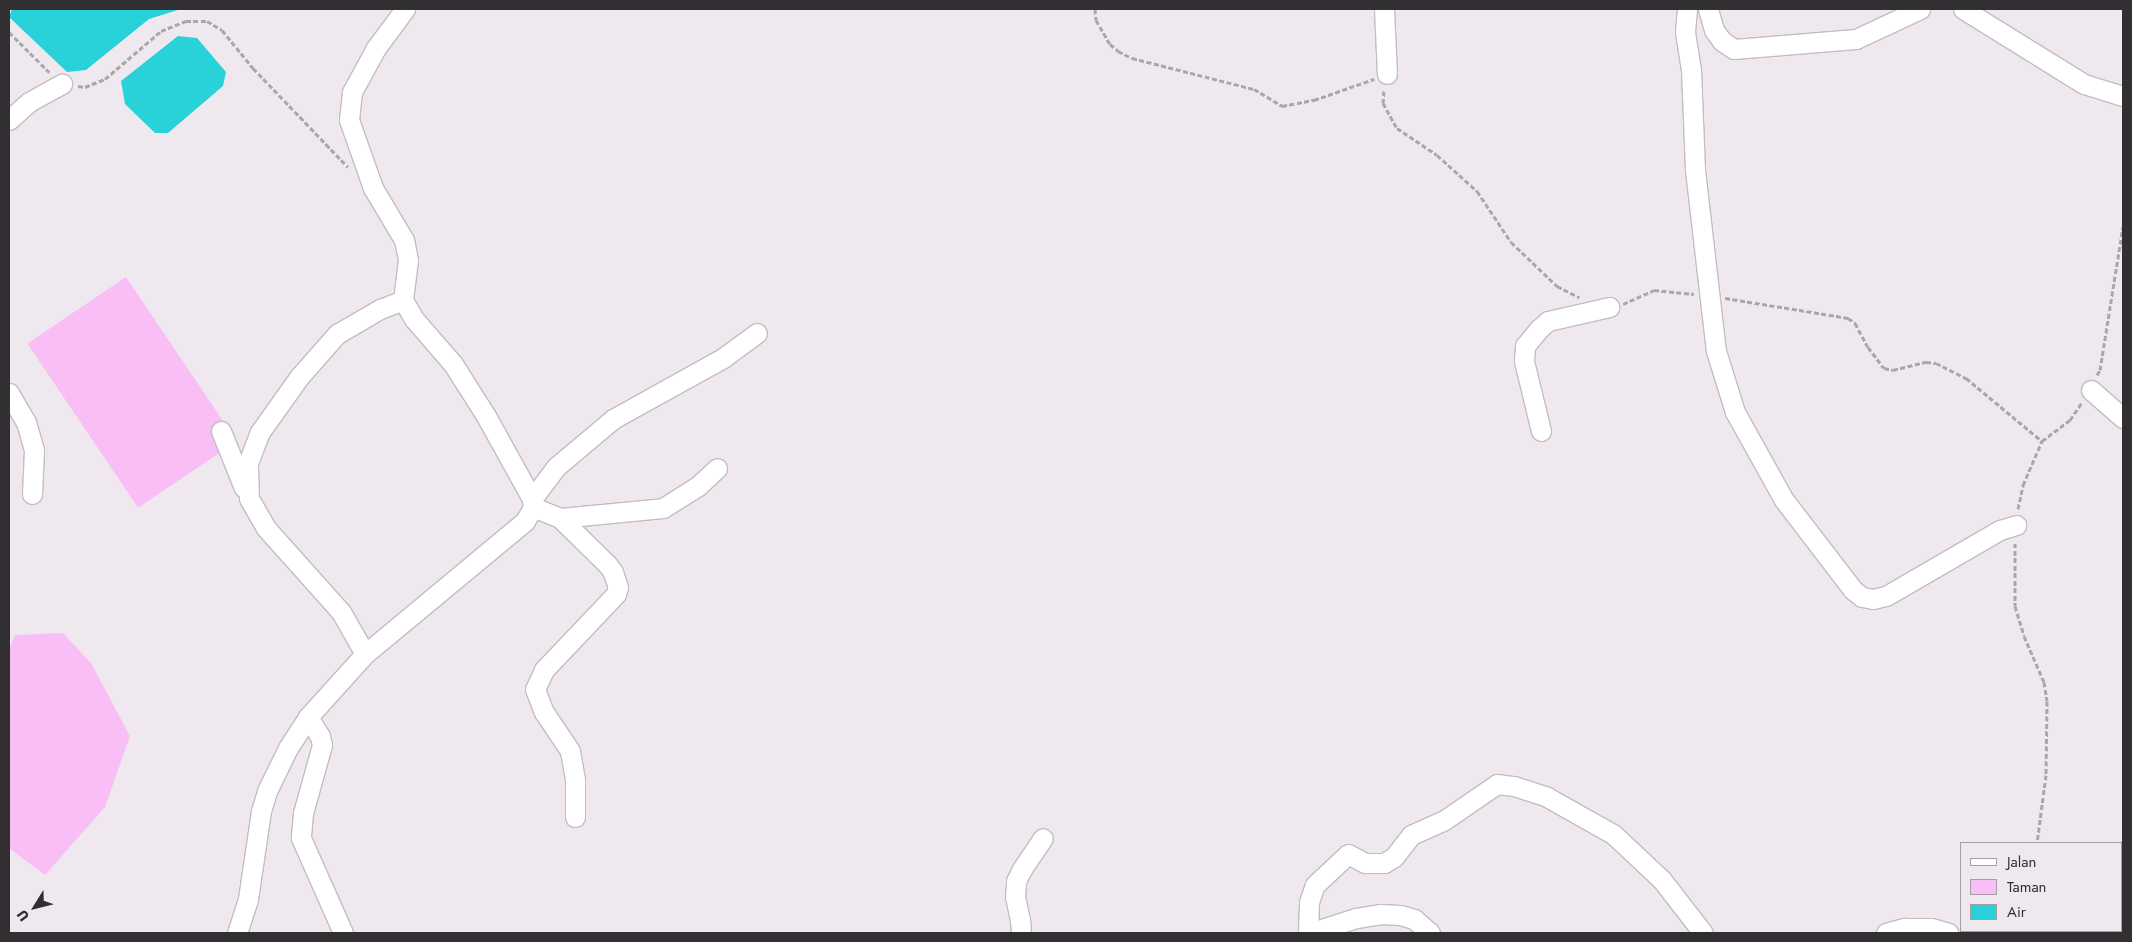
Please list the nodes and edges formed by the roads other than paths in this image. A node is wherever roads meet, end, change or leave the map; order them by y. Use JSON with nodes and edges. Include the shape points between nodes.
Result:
{"nodes":[{"id":1,"x":405,"y":9,"type":"edge"},
{"id":2,"x":1384,"y":9,"type":"edge"},
{"id":3,"x":1687,"y":9,"type":"edge"},
{"id":4,"x":1708,"y":9,"type":"edge"},
{"id":5,"x":1920,"y":9,"type":"edge"},
{"id":6,"x":1963,"y":9,"type":"edge"},
{"id":7,"x":1387,"y":74,"type":"road end"},
{"id":8,"x":62,"y":84,"type":"road end"},
{"id":9,"x":2123,"y":96,"type":"edge"},
{"id":10,"x":9,"y":120,"type":"edge"},
{"id":11,"x":403,"y":300,"type":"junction"},
{"id":12,"x":1609,"y":307,"type":"dead end"},
{"id":13,"x":757,"y":333,"type":"dead end"},
{"id":14,"x":2091,"y":390,"type":"road end"},
{"id":15,"x":9,"y":393,"type":"edge"},
{"id":16,"x":2123,"y":418,"type":"edge"},
{"id":17,"x":221,"y":431,"type":"dead end"},
{"id":18,"x":1541,"y":431,"type":"dead end"},
{"id":19,"x":717,"y":468,"type":"dead end"},
{"id":20,"x":32,"y":494,"type":"dead end"},
{"id":21,"x":249,"y":498,"type":"junction"},
{"id":22,"x":532,"y":503,"type":"junction"},
{"id":23,"x":560,"y":518,"type":"junction"},
{"id":24,"x":2016,"y":526,"type":"road end"},
{"id":25,"x":365,"y":654,"type":"junction"},
{"id":26,"x":308,"y":717,"type":"junction"},
{"id":27,"x":575,"y":817,"type":"dead end"},
{"id":28,"x":1043,"y":838,"type":"dead end"},
{"id":29,"x":237,"y":933,"type":"edge"},
{"id":30,"x":343,"y":933,"type":"edge"},
{"id":31,"x":1021,"y":933,"type":"edge"},
{"id":32,"x":1308,"y":933,"type":"edge"},
{"id":33,"x":1430,"y":933,"type":"edge"},
{"id":34,"x":1702,"y":933,"type":"edge"},
{"id":35,"x":1886,"y":933,"type":"edge"},
{"id":36,"x":1948,"y":933,"type":"edge"}],
"edges":[{"from":1,"to":11,"type":"street","via":[[376,48],[352,92],[350,120],[373,188],[404,240],[408,260]]},
{"from":2,"to":7,"type":"street"},
{"from":3,"to":24,"type":"street","via":[[1685,32],[1695,170],[1716,352],[1735,412],[1784,500],[1853,590],[1862,597],[1873,599],[1886,596],[2000,530]]},
{"from":4,"to":5,"type":"street","via":[[1714,30],[1734,49],[1856,39]]},
{"from":6,"to":9,"type":"street","via":[[2084,84]]},
{"from":8,"to":10,"type":"street","via":[[29,102]]},
{"from":11,"to":21,"type":"street","via":[[380,309],[337,334],[300,376],[260,432],[248,462]]},
{"from":11,"to":22,"type":"street","via":[[414,320],[453,364],[486,416]]},
{"from":12,"to":18,"type":"street","via":[[1548,321],[1525,346],[1524,361]]},
{"from":13,"to":22,"type":"street","via":[[723,358],[613,419],[556,467]]},
{"from":14,"to":16,"type":"street"},
{"from":15,"to":20,"type":"street","via":[[26,422],[34,450]]},
{"from":17,"to":21,"type":"street"},
{"from":19,"to":23,"type":"street","via":[[698,486],[663,508]]},
{"from":21,"to":25,"type":"street","via":[[266,528],[340,612]]},
{"from":22,"to":23,"type":"street"},
{"from":22,"to":25,"type":"street","via":[[525,521]]},
{"from":23,"to":27,"type":"street","via":[[607,564],[618,587],[616,594],[544,670],[535,689],[544,712],[570,751],[575,780]]},
{"from":25,"to":26,"type":"street"},
{"from":26,"to":29,"type":"street","via":[[288,748],[261,810],[248,900]]},
{"from":26,"to":30,"type":"street","via":[[322,745],[303,813],[301,838]]},
{"from":28,"to":31,"type":"street","via":[[1016,881],[1015,897]]},
{"from":32,"to":33,"type":"street","via":[[1380,914],[1400,914],[1414,919]]},
{"from":32,"to":34,"type":"street","via":[[1309,902],[1315,885],[1348,854],[1365,863],[1384,863],[1394,857],[1411,835],[1443,822],[1497,784],[1514,786],[1547,798],[1613,834],[1662,880]]},
{"from":35,"to":36,"type":"street","via":[[1904,928],[1932,928]]}]}
